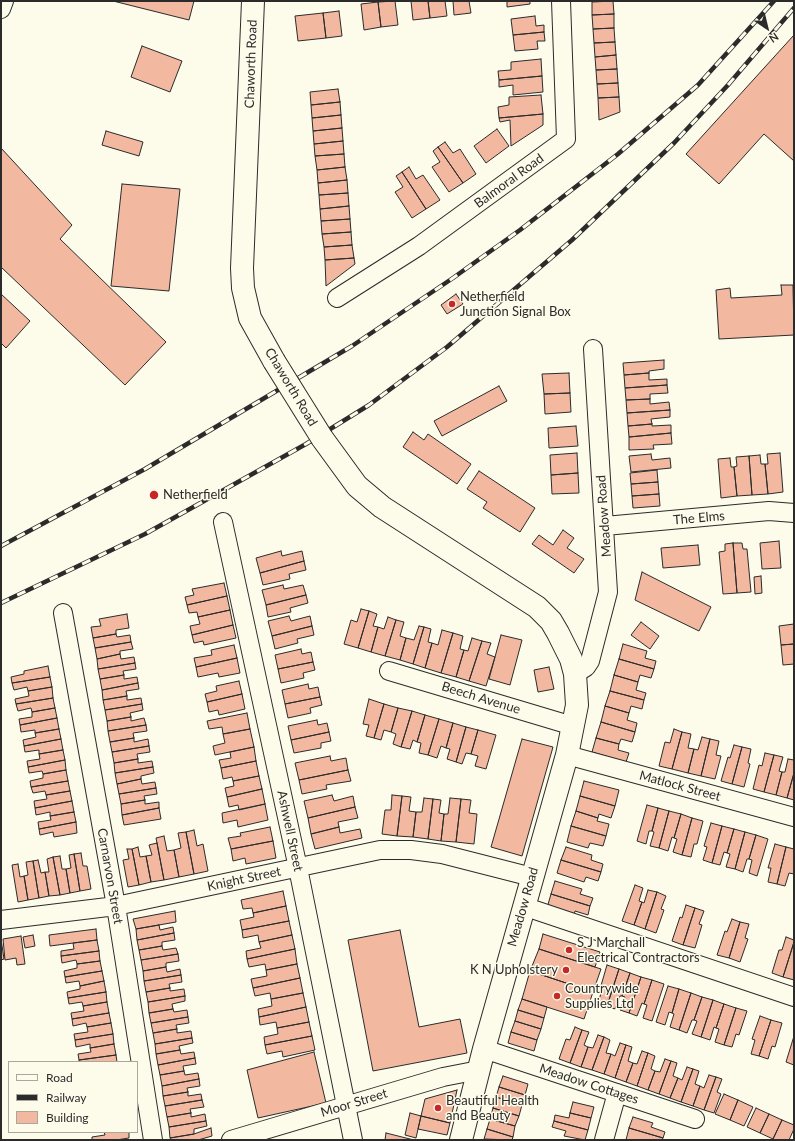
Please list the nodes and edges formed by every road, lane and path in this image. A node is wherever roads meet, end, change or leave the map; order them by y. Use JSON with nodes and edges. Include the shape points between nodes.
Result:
{"nodes":[{"id":1,"x":4,"y":1,"type":"edge"},
{"id":2,"x":253,"y":1,"type":"edge"},
{"id":3,"x":561,"y":1,"type":"edge"},
{"id":4,"x":1,"y":9,"type":"edge"},
{"id":5,"x":337,"y":298,"type":"dead end"},
{"id":6,"x":593,"y":349,"type":"dead end"},
{"id":7,"x":794,"y":513,"type":"edge"},
{"id":8,"x":223,"y":522,"type":"dead end"},
{"id":9,"x":605,"y":526,"type":"junction"},
{"id":10,"x":64,"y":614,"type":"dead end"},
{"id":11,"x":573,"y":666,"type":"junction"},
{"id":12,"x":389,"y":671,"type":"dead end"},
{"id":13,"x":573,"y":726,"type":"junction"},
{"id":14,"x":567,"y":755,"type":"junction"},
{"id":15,"x":794,"y":817,"type":"edge"},
{"id":16,"x":298,"y":868,"type":"junction"},
{"id":17,"x":532,"y":876,"type":"junction"},
{"id":18,"x":116,"y":906,"type":"junction"},
{"id":19,"x":523,"y":906,"type":"junction"},
{"id":20,"x":1,"y":920,"type":"edge"},
{"id":21,"x":794,"y":996,"type":"edge"},
{"id":22,"x":484,"y":1049,"type":"junction"},
{"id":23,"x":478,"y":1070,"type":"junction"},
{"id":24,"x":617,"y":1092,"type":"junction"},
{"id":25,"x":346,"y":1105,"type":"junction"},
{"id":26,"x":695,"y":1119,"type":"dead end"},
{"id":27,"x":153,"y":1140,"type":"edge"},
{"id":28,"x":231,"y":1140,"type":"edge"},
{"id":29,"x":353,"y":1140,"type":"edge"},
{"id":30,"x":461,"y":1140,"type":"edge"},
{"id":31,"x":604,"y":1140,"type":"edge"}],
"edges":[{"from":1,"to":4,"type":"street"},
{"from":2,"to":11,"type":"street","name":"Chaworth Road","bridge":true,"via":[[242,268],[250,318],[322,438],[357,486],[382,507],[537,608],[551,621]]},
{"from":3,"to":5,"type":"street","name":"Balmoral Road","via":[[566,140],[420,246]]},
{"from":6,"to":9,"type":"street","name":"Meadow Road"},
{"from":7,"to":9,"type":"street","name":"The Elms","via":[[769,511]]},
{"from":8,"to":16,"type":"street","name":"Ashwell Street"},
{"from":9,"to":11,"type":"street","name":"Meadow Road","via":[[608,592],[590,661],[586,667]]},
{"from":10,"to":18,"type":"street","name":"Carnarvon Street"},
{"from":11,"to":13,"type":"street","name":"Meadow Road","via":[[577,696]]},
{"from":12,"to":13,"type":"street","name":"Beech Avenue"},
{"from":13,"to":14,"type":"street","name":"Meadow Road"},
{"from":14,"to":15,"type":"street","name":"Matlock Street"},
{"from":14,"to":17,"type":"street","name":"Meadow Road"},
{"from":16,"to":17,"type":"street","name":"Knight Street","via":[[380,850],[411,850],[442,854]]},
{"from":16,"to":18,"type":"street","name":"Knight Street"},
{"from":16,"to":25,"type":"street","name":"Ashwell Street"},
{"from":17,"to":19,"type":"street","name":"Meadow Road"},
{"from":18,"to":20,"type":"street","name":"Knight Street"},
{"from":18,"to":27,"type":"street","name":"Carnarvon Street"},
{"from":19,"to":21,"type":"street"},
{"from":19,"to":22,"type":"street","name":"Meadow Road"},
{"from":22,"to":23,"type":"street","name":"Meadow Road"},
{"from":22,"to":24,"type":"street","name":"Meadow Cottages"},
{"from":23,"to":25,"type":"street","name":"Moor Street","via":[[443,1077]]},
{"from":23,"to":30,"type":"street","name":"Meadow Road"},
{"from":24,"to":26,"type":"street","name":"Meadow Cottages"},
{"from":24,"to":31,"type":"street"},
{"from":25,"to":28,"type":"street","name":"Moor Street"},
{"from":25,"to":29,"type":"street","name":"Ashwell Street"}]}
